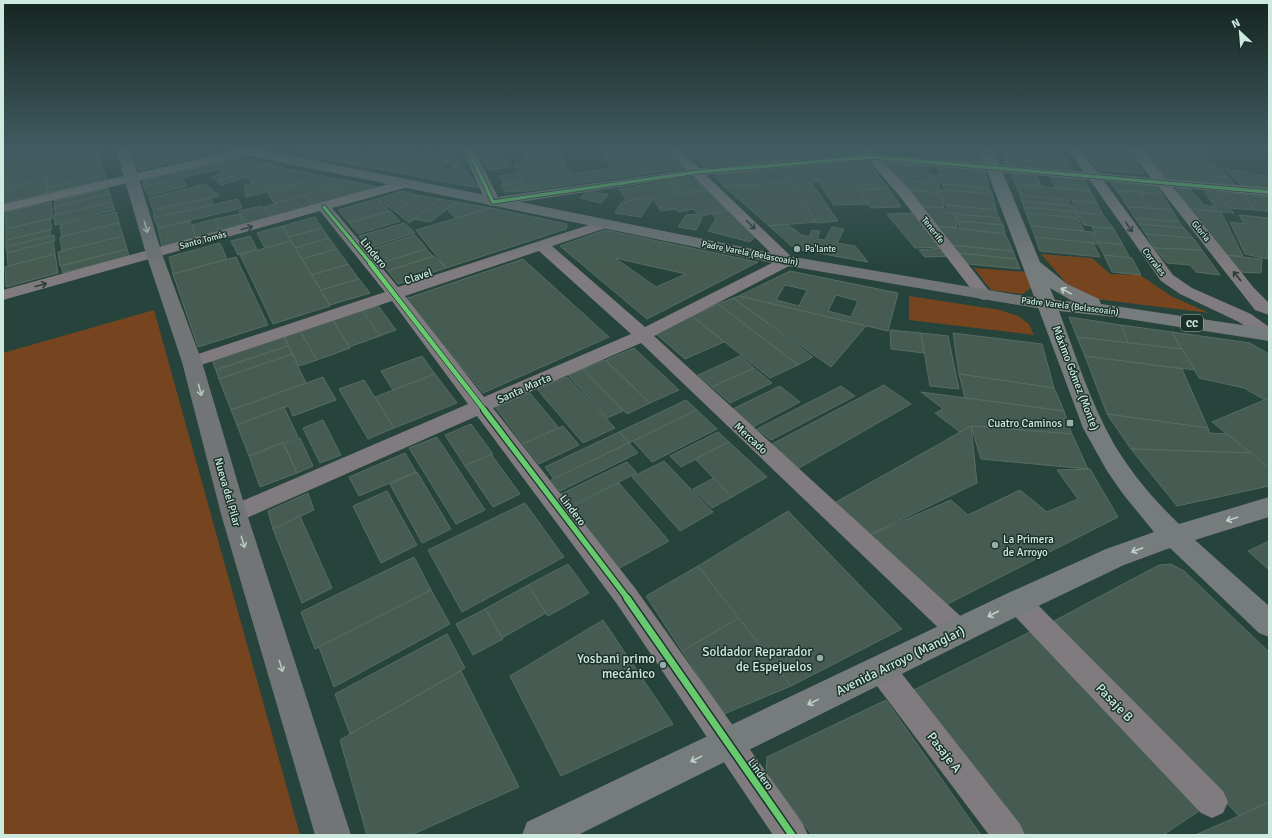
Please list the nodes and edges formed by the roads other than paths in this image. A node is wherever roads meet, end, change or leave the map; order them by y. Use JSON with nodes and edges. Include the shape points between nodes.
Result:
{"nodes":[{"id":1,"x":91,"y":188,"type":"edge"},
{"id":2,"x":135,"y":188,"type":"edge"},
{"id":3,"x":389,"y":188,"type":"edge"},
{"id":4,"x":424,"y":188,"type":"edge"},
{"id":5,"x":486,"y":188,"type":"edge"},
{"id":6,"x":587,"y":188,"type":"edge"},
{"id":7,"x":713,"y":188,"type":"edge"},
{"id":8,"x":900,"y":188,"type":"edge"},
{"id":9,"x":1001,"y":188,"type":"edge"},
{"id":10,"x":1103,"y":188,"type":"edge"},
{"id":11,"x":1167,"y":188,"type":"edge"},
{"id":12,"x":1227,"y":188,"type":"edge"},
{"id":13,"x":1269,"y":192,"type":"edge"},
{"id":14,"x":493,"y":202,"type":"junction"},
{"id":15,"x":324,"y":207,"type":"junction"},
{"id":16,"x":3,"y":208,"type":"edge"},
{"id":17,"x":604,"y":224,"type":"junction"},
{"id":18,"x":542,"y":245,"type":"junction"},
{"id":19,"x":154,"y":254,"type":"junction"},
{"id":20,"x":788,"y":261,"type":"junction"},
{"id":21,"x":1031,"y":263,"type":"junction"},
{"id":22,"x":395,"y":294,"type":"junction"},
{"id":23,"x":3,"y":295,"type":"edge"},
{"id":24,"x":984,"y":295,"type":"junction"},
{"id":25,"x":1048,"y":304,"type":"junction"},
{"id":26,"x":1265,"y":308,"type":"edge"},
{"id":27,"x":1229,"y":309,"type":"junction"},
{"id":28,"x":1115,"y":311,"type":"junction"},
{"id":29,"x":643,"y":335,"type":"junction"},
{"id":30,"x":1269,"y":335,"type":"edge"},
{"id":31,"x":192,"y":362,"type":"junction"},
{"id":32,"x":481,"y":406,"type":"junction"},
{"id":33,"x":1269,"y":507,"type":"edge"},
{"id":34,"x":234,"y":514,"type":"junction"},
{"id":35,"x":1174,"y":536,"type":"junction"},
{"id":36,"x":1018,"y":602,"type":"junction"},
{"id":37,"x":1269,"y":624,"type":"edge"},
{"id":38,"x":959,"y":631,"type":"junction"},
{"id":39,"x":881,"y":669,"type":"junction"},
{"id":40,"x":728,"y":743,"type":"junction"},
{"id":41,"x":1212,"y":802,"type":"dead end"},
{"id":42,"x":333,"y":835,"type":"edge"},
{"id":43,"x":540,"y":835,"type":"edge"},
{"id":44,"x":792,"y":835,"type":"edge"},
{"id":45,"x":1009,"y":835,"type":"edge"}],
"edges":[{"from":1,"to":16,"type":"street"},
{"from":2,"to":19,"type":"main road","name":"Nueva del Pilar","one_way":true},
{"from":3,"to":15,"type":"street","name":"Santo Tomás"},
{"from":4,"to":14,"type":"main road","name":"Padre Varela (Belascoaín)"},
{"from":5,"to":14,"type":"street"},
{"from":6,"to":14,"type":"street"},
{"from":7,"to":20,"type":"street","one_way":true},
{"from":8,"to":24,"type":"street","name":"Tenerife"},
{"from":9,"to":21,"type":"main road","name":"Máximo Gómez (Monte)"},
{"from":10,"to":27,"type":"street","name":"Corrales","one_way":true,"via":[[1166,278],[1186,291]]},
{"from":26,"to":11,"type":"street","name":"Gloria","one_way":true},
{"from":12,"to":13,"type":"street"},
{"from":14,"to":17,"type":"main road","name":"Padre Varela (Belascoaín)"},
{"from":19,"to":15,"type":"street","name":"Santo Tomás","one_way":true},
{"from":15,"to":22,"type":"street","name":"Lindero"},
{"from":17,"to":18,"type":"street","name":"Clavel"},
{"from":17,"to":20,"type":"main road","name":"Padre Varela (Belascoaín)"},
{"from":18,"to":22,"type":"street","name":"Clavel"},
{"from":18,"to":29,"type":"street","name":"Mercado"},
{"from":23,"to":19,"type":"street","name":"Santo Tomás","one_way":true},
{"from":19,"to":31,"type":"main road","name":"Nueva del Pilar"},
{"from":20,"to":24,"type":"main road","name":"Padre Varela (Belascoaín)"},
{"from":20,"to":29,"type":"street","name":"Santa Marta"},
{"from":21,"to":25,"type":"main road","name":"Máximo Gómez (Monte)"},
{"from":28,"to":21,"type":"main road","one_way":true,"via":[[1066,291],[1048,280]]},
{"from":22,"to":31,"type":"street","name":"Clavel"},
{"from":22,"to":32,"type":"street","name":"Lindero"},
{"from":24,"to":25,"type":"main road","name":"Padre Varela (Belascoaín)"},
{"from":25,"to":28,"type":"main road","name":"Padre Varela (Belascoaín)","number":"CC"},
{"from":25,"to":35,"type":"main road","name":"Máximo Gómez (Monte)","via":[[1090,420],[1103,445],[1142,503]]},
{"from":26,"to":27,"type":"street","via":[[1250,313]]},
{"from":27,"to":30,"type":"street","name":"Corrales"},
{"from":28,"to":30,"type":"main road","name":"Padre Varela (Belascoaín)","number":"CC"},
{"from":29,"to":32,"type":"street","name":"Santa Marta"},
{"from":29,"to":38,"type":"street","name":"Mercado"},
{"from":31,"to":34,"type":"main road","name":"Nueva del Pilar","one_way":true},
{"from":32,"to":34,"type":"street","name":"Santa Marta"},
{"from":32,"to":40,"type":"street","name":"Lindero","via":[[626,596]]},
{"from":33,"to":35,"type":"main road","name":"Avenida Arroyo (Manglar)","one_way":true},
{"from":34,"to":42,"type":"main road","name":"Nueva del Pilar","one_way":true},
{"from":35,"to":36,"type":"main road","name":"Avenida Arroyo (Manglar)","one_way":true,"via":[[1115,557]]},
{"from":35,"to":37,"type":"main road","name":"Máximo Gómez (Monte)"},
{"from":36,"to":38,"type":"main road","name":"Avenida Arroyo (Manglar)","one_way":true},
{"from":36,"to":41,"type":"street","name":"Pasaje B"},
{"from":38,"to":39,"type":"main road","name":"Avenida Arroyo (Manglar)"},
{"from":39,"to":40,"type":"main road","name":"Avenida Arroyo (Manglar)","one_way":true},
{"from":39,"to":45,"type":"street","name":"Pasaje A"},
{"from":40,"to":43,"type":"main road","name":"Avenida Arroyo (Manglar)","one_way":true},
{"from":40,"to":44,"type":"street","name":"Lindero"}]}
